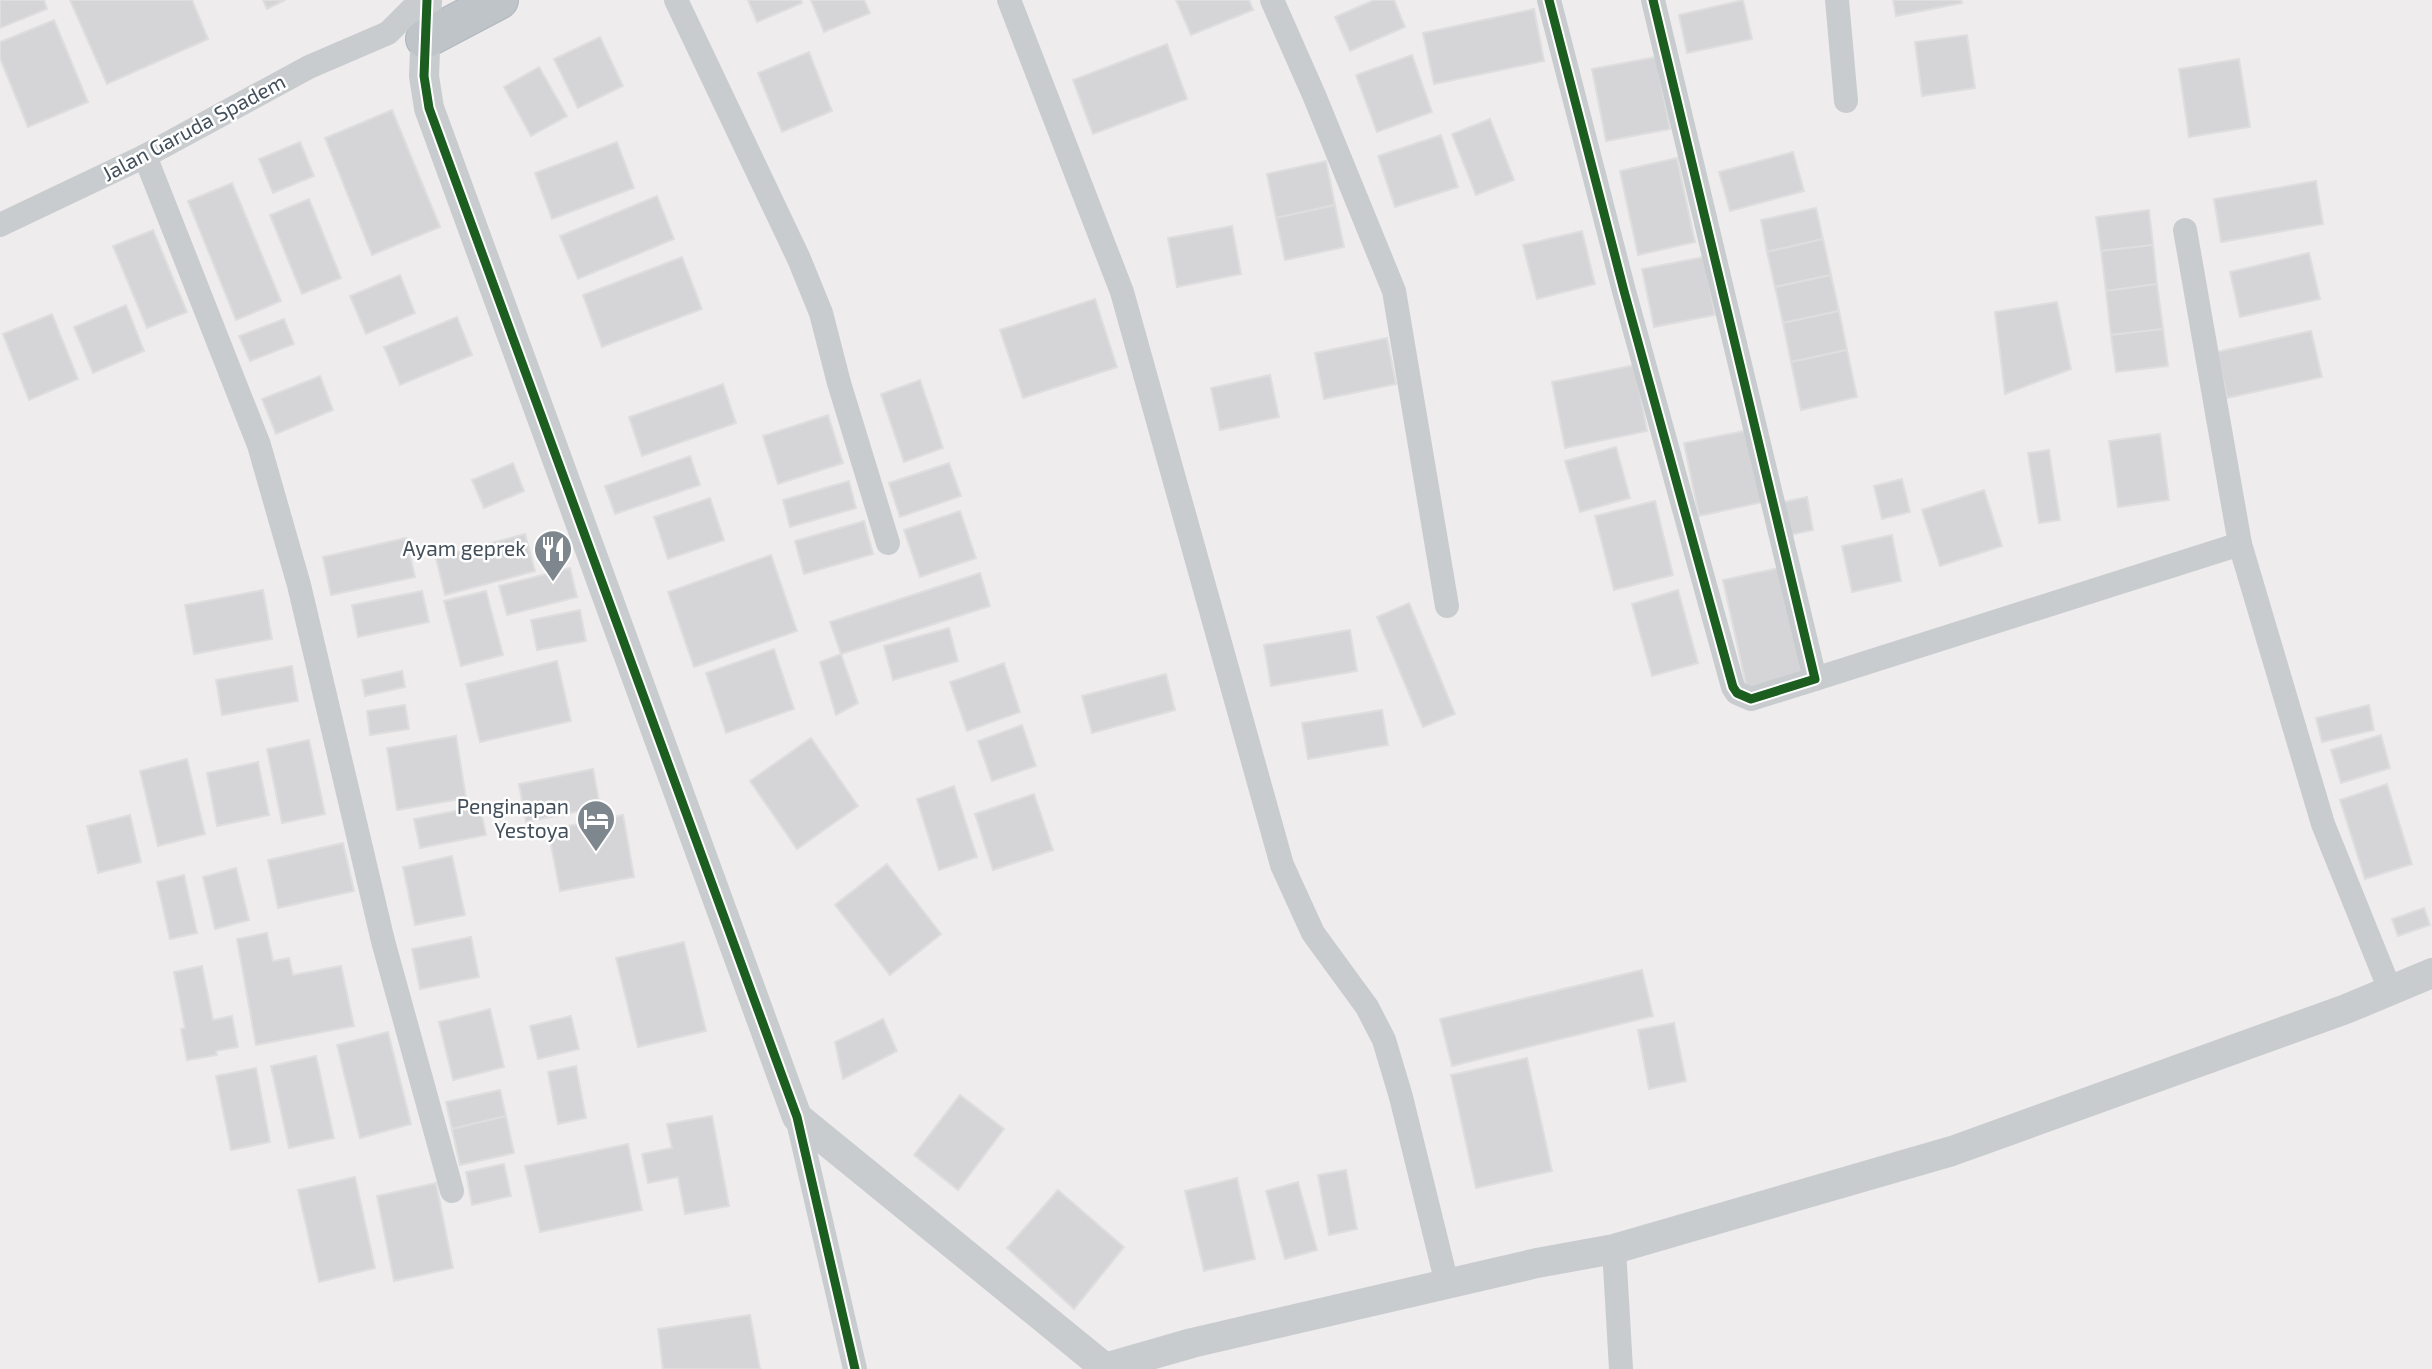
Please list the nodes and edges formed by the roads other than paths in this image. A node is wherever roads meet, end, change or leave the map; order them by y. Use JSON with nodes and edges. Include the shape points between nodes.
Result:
{"nodes":[{"id":1,"x":421,"y":0,"type":"edge"},
{"id":2,"x":427,"y":0,"type":"edge"},
{"id":3,"x":499,"y":0,"type":"edge"},
{"id":4,"x":676,"y":0,"type":"edge"},
{"id":5,"x":1009,"y":0,"type":"edge"},
{"id":6,"x":1272,"y":0,"type":"edge"},
{"id":7,"x":1549,"y":0,"type":"edge"},
{"id":8,"x":1653,"y":0,"type":"edge"},
{"id":9,"x":1837,"y":0,"type":"edge"},
{"id":10,"x":388,"y":33,"type":"junction"},
{"id":11,"x":425,"y":39,"type":"junction"},
{"id":12,"x":1846,"y":101,"type":"dead end"},
{"id":13,"x":145,"y":156,"type":"junction"},
{"id":14,"x":0,"y":225,"type":"edge"},
{"id":15,"x":2185,"y":230,"type":"dead end"},
{"id":16,"x":888,"y":543,"type":"dead end"},
{"id":17,"x":2240,"y":544,"type":"junction"},
{"id":18,"x":1447,"y":606,"type":"dead end"},
{"id":19,"x":1815,"y":679,"type":"junction"},
{"id":20,"x":2432,"y":974,"type":"edge"},
{"id":21,"x":2390,"y":990,"type":"junction"},
{"id":22,"x":797,"y":1117,"type":"junction"},
{"id":23,"x":452,"y":1191,"type":"dead end"},
{"id":24,"x":1614,"y":1249,"type":"junction"},
{"id":25,"x":1447,"y":1284,"type":"junction"},
{"id":26,"x":855,"y":1369,"type":"edge"},
{"id":27,"x":1104,"y":1369,"type":"edge"},
{"id":28,"x":1621,"y":1369,"type":"edge"}],
"edges":[{"from":1,"to":10,"type":"street"},
{"from":2,"to":11,"type":"street"},
{"from":3,"to":11,"type":"highway"},
{"from":4,"to":16,"type":"street","via":[[821,313]]},
{"from":5,"to":25,"type":"street","via":[[1122,292],[1282,865],[1313,933],[1367,1007],[1384,1040]]},
{"from":6,"to":18,"type":"street","via":[[1394,291]]},
{"from":7,"to":19,"type":"street","via":[[1733,687],[1737,694],[1751,699]]},
{"from":8,"to":19,"type":"street"},
{"from":9,"to":12,"type":"street"},
{"from":10,"to":11,"type":"street"},
{"from":10,"to":13,"type":"street","name":"Jalan Garuda Spadem","via":[[309,67]]},
{"from":11,"to":22,"type":"street","via":[[429,108]]},
{"from":13,"to":14,"type":"street","name":"Jalan Garuda Spadem"},
{"from":13,"to":23,"type":"street","via":[[259,445],[299,585],[383,941]]},
{"from":15,"to":17,"type":"street"},
{"from":17,"to":19,"type":"street"},
{"from":17,"to":21,"type":"street","via":[[2323,824]]},
{"from":20,"to":21,"type":"street"},
{"from":21,"to":24,"type":"street","via":[[1952,1151]]},
{"from":22,"to":26,"type":"street"},
{"from":22,"to":27,"type":"street"},
{"from":24,"to":25,"type":"street"},
{"from":24,"to":28,"type":"street"},
{"from":25,"to":27,"type":"street","via":[[1192,1343]]}]}
